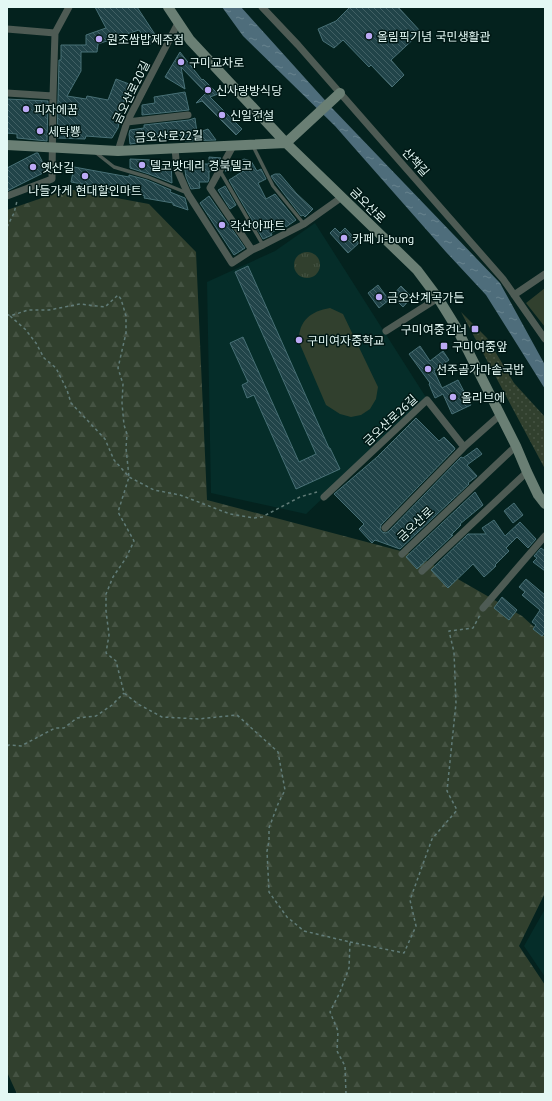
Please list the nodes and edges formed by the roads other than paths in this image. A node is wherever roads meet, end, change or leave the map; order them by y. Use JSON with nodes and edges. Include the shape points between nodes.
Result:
{"nodes":[{"id":1,"x":69,"y":7,"type":"edge"},
{"id":2,"x":168,"y":7,"type":"edge"},
{"id":3,"x":262,"y":7,"type":"edge"},
{"id":4,"x":178,"y":23,"type":"junction"},
{"id":5,"x":7,"y":29,"type":"edge"},
{"id":6,"x":55,"y":33,"type":"junction"},
{"id":7,"x":7,"y":93,"type":"edge"},
{"id":8,"x":340,"y":93,"type":"junction"},
{"id":9,"x":53,"y":96,"type":"junction"},
{"id":10,"x":188,"y":115,"type":"dead end"},
{"id":11,"x":127,"y":122,"type":"junction"},
{"id":12,"x":286,"y":143,"type":"junction"},
{"id":13,"x":7,"y":145,"type":"edge"},
{"id":14,"x":253,"y":145,"type":"junction"},
{"id":15,"x":233,"y":146,"type":"junction"},
{"id":16,"x":52,"y":148,"type":"junction"},
{"id":17,"x":175,"y":149,"type":"junction"},
{"id":18,"x":92,"y":150,"type":"junction"},
{"id":19,"x":118,"y":151,"type":"junction"},
{"id":20,"x":220,"y":171,"type":"junction"},
{"id":21,"x":188,"y":194,"type":"junction"},
{"id":22,"x":7,"y":196,"type":"edge"},
{"id":23,"x":342,"y":197,"type":"junction"},
{"id":24,"x":304,"y":224,"type":"junction"},
{"id":25,"x":263,"y":245,"type":"junction"},
{"id":26,"x":252,"y":250,"type":"junction"},
{"id":27,"x":545,"y":274,"type":"edge"},
{"id":28,"x":514,"y":294,"type":"junction"},
{"id":29,"x":438,"y":298,"type":"junction"},
{"id":30,"x":386,"y":331,"type":"dead end"},
{"id":31,"x":545,"y":339,"type":"edge"},
{"id":32,"x":500,"y":415,"type":"junction"},
{"id":33,"x":464,"y":446,"type":"junction"},
{"id":34,"x":516,"y":446,"type":"junction"},
{"id":35,"x":527,"y":472,"type":"junction"},
{"id":36,"x":323,"y":493,"type":"road end"},
{"id":37,"x":545,"y":504,"type":"edge"},
{"id":38,"x":385,"y":528,"type":"dead end"},
{"id":39,"x":545,"y":536,"type":"edge"},
{"id":40,"x":402,"y":554,"type":"dead end"},
{"id":41,"x":422,"y":571,"type":"dead end"},
{"id":42,"x":484,"y":608,"type":"road end"}],
"edges":[{"from":1,"to":6,"type":"street"},
{"from":2,"to":4,"type":"street","name":"금오산로"},
{"from":3,"to":8,"type":"street","name":"산책길"},
{"from":4,"to":11,"type":"street","name":"금오산로20길"},
{"from":4,"to":12,"type":"street","name":"금오산로","via":[[190,40]]},
{"from":5,"to":6,"type":"street"},
{"from":6,"to":9,"type":"street"},
{"from":7,"to":9,"type":"street"},
{"from":8,"to":12,"type":"street"},
{"from":8,"to":28,"type":"street","name":"산책길"},
{"from":9,"to":16,"type":"street"},
{"from":10,"to":11,"type":"street"},
{"from":11,"to":19,"type":"street","name":"금오산로20길"},
{"from":12,"to":14,"type":"street","name":"금오산로22길"},
{"from":12,"to":23,"type":"street","name":"금오산로"},
{"from":13,"to":16,"type":"street","name":"금오산로22길"},
{"from":14,"to":15,"type":"street","name":"금오산로22길"},
{"from":14,"to":24,"type":"lane","via":[[273,186]]},
{"from":15,"to":17,"type":"street","name":"금오산로22길"},
{"from":15,"to":20,"type":"street"},
{"from":16,"to":18,"type":"street","name":"금오산로22길"},
{"from":16,"to":22,"type":"street","via":[[52,179]]},
{"from":17,"to":19,"type":"street","name":"금오산로22길"},
{"from":17,"to":21,"type":"street","via":[[177,169]]},
{"from":18,"to":19,"type":"street","name":"금오산로22길"},
{"from":18,"to":21,"type":"lane","via":[[114,167],[148,177]]},
{"from":20,"to":25,"type":"lane"},
{"from":20,"to":26,"type":"street","via":[[210,188]]},
{"from":21,"to":26,"type":"street","via":[[232,263]]},
{"from":23,"to":24,"type":"street"},
{"from":23,"to":29,"type":"street","name":"금오산로","via":[[417,270]]},
{"from":24,"to":25,"type":"street"},
{"from":25,"to":26,"type":"street"},
{"from":27,"to":28,"type":"street"},
{"from":28,"to":31,"type":"street","name":"산책길"},
{"from":29,"to":30,"type":"street"},
{"from":29,"to":32,"type":"street","name":"금오산로","via":[[456,327]]},
{"from":32,"to":33,"type":"street"},
{"from":32,"to":34,"type":"street","name":"금오산로"},
{"from":33,"to":36,"type":"street","name":"금오산로26길","via":[[428,400]]},
{"from":33,"to":38,"type":"street"},
{"from":34,"to":35,"type":"street","name":"금오산로"},
{"from":34,"to":40,"type":"street","name":"금오산로"},
{"from":35,"to":37,"type":"street","name":"금오산로"},
{"from":35,"to":41,"type":"street"},
{"from":39,"to":42,"type":"street"}]}
